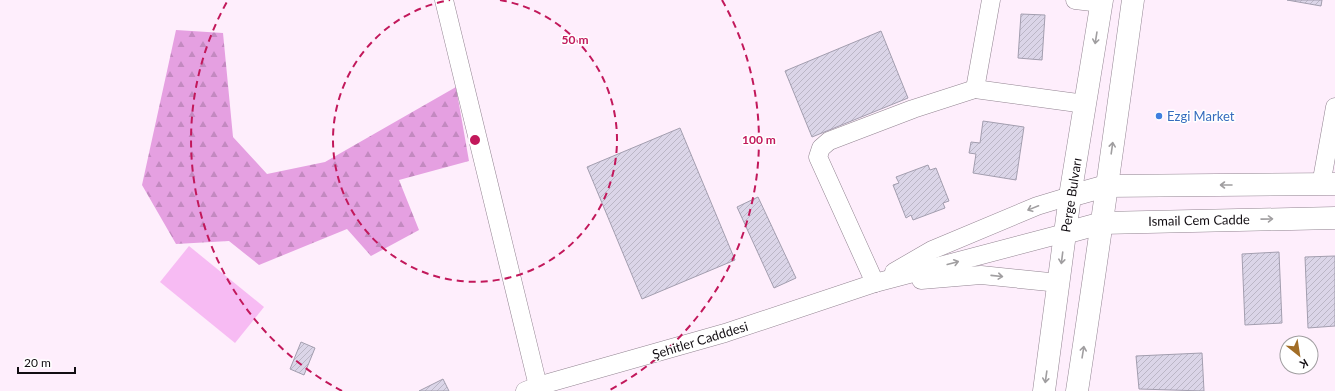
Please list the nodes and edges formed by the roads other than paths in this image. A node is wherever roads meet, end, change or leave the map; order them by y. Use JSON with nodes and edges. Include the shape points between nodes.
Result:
{"nodes":[{"id":1,"x":444,"y":0,"type":"edge"},
{"id":2,"x":991,"y":0,"type":"edge"},
{"id":3,"x":1075,"y":0,"type":"edge"},
{"id":4,"x":1133,"y":0,"type":"edge"},
{"id":5,"x":1102,"y":2,"type":"edge"},
{"id":6,"x":975,"y":89,"type":"junction"},
{"id":7,"x":1085,"y":104,"type":"junction"},
{"id":8,"x":1335,"y":107,"type":"edge"},
{"id":9,"x":1328,"y":184,"type":"edge"},
{"id":10,"x":1106,"y":186,"type":"junction"},
{"id":11,"x":1070,"y":196,"type":"junction"},
{"id":12,"x":1335,"y":218,"type":"edge"},
{"id":13,"x":1102,"y":223,"type":"junction"},
{"id":14,"x":1065,"y":233,"type":"junction"},
{"id":15,"x":1059,"y":283,"type":"junction"},
{"id":16,"x":875,"y":284,"type":"junction"},
{"id":17,"x":531,"y":388,"type":"edge"},
{"id":18,"x":1044,"y":391,"type":"edge"},
{"id":19,"x":1077,"y":391,"type":"edge"}],
"edges":[{"from":1,"to":17,"type":"street"},
{"from":2,"to":6,"type":"street"},
{"from":3,"to":5,"type":"street"},
{"from":10,"to":4,"type":"main road","one_way":true},
{"from":5,"to":7,"type":"main road","name":"Perge Bulvarı","one_way":true},
{"from":6,"to":7,"type":"street"},
{"from":6,"to":16,"type":"street","via":[[828,141],[821,148],[818,157]]},
{"from":7,"to":11,"type":"main road","name":"Perge Bulvarı"},
{"from":8,"to":9,"type":"street"},
{"from":9,"to":10,"type":"main road","one_way":true},
{"from":10,"to":11,"type":"main road"},
{"from":10,"to":13,"type":"main road"},
{"from":11,"to":14,"type":"main road","name":"Perge Bulvarı"},
{"from":11,"to":16,"type":"street","one_way":true,"via":[[1037,206],[932,250]]},
{"from":13,"to":12,"type":"main road","name":"Ismail Cem Cadde","one_way":true},
{"from":13,"to":14,"type":"main road","name":"Ismail Cem Cadde"},
{"from":19,"to":13,"type":"main road","one_way":true},
{"from":14,"to":15,"type":"main road","name":"Perge Bulvarı","one_way":true},
{"from":16,"to":14,"type":"street","one_way":true},
{"from":16,"to":15,"type":"street","one_way":true,"via":[[981,275]]},
{"from":15,"to":18,"type":"main road","name":"Perge Bulvarı","one_way":true},
{"from":16,"to":17,"type":"street","name":"Şehitler Cadddesi","via":[[725,333]]}]}
